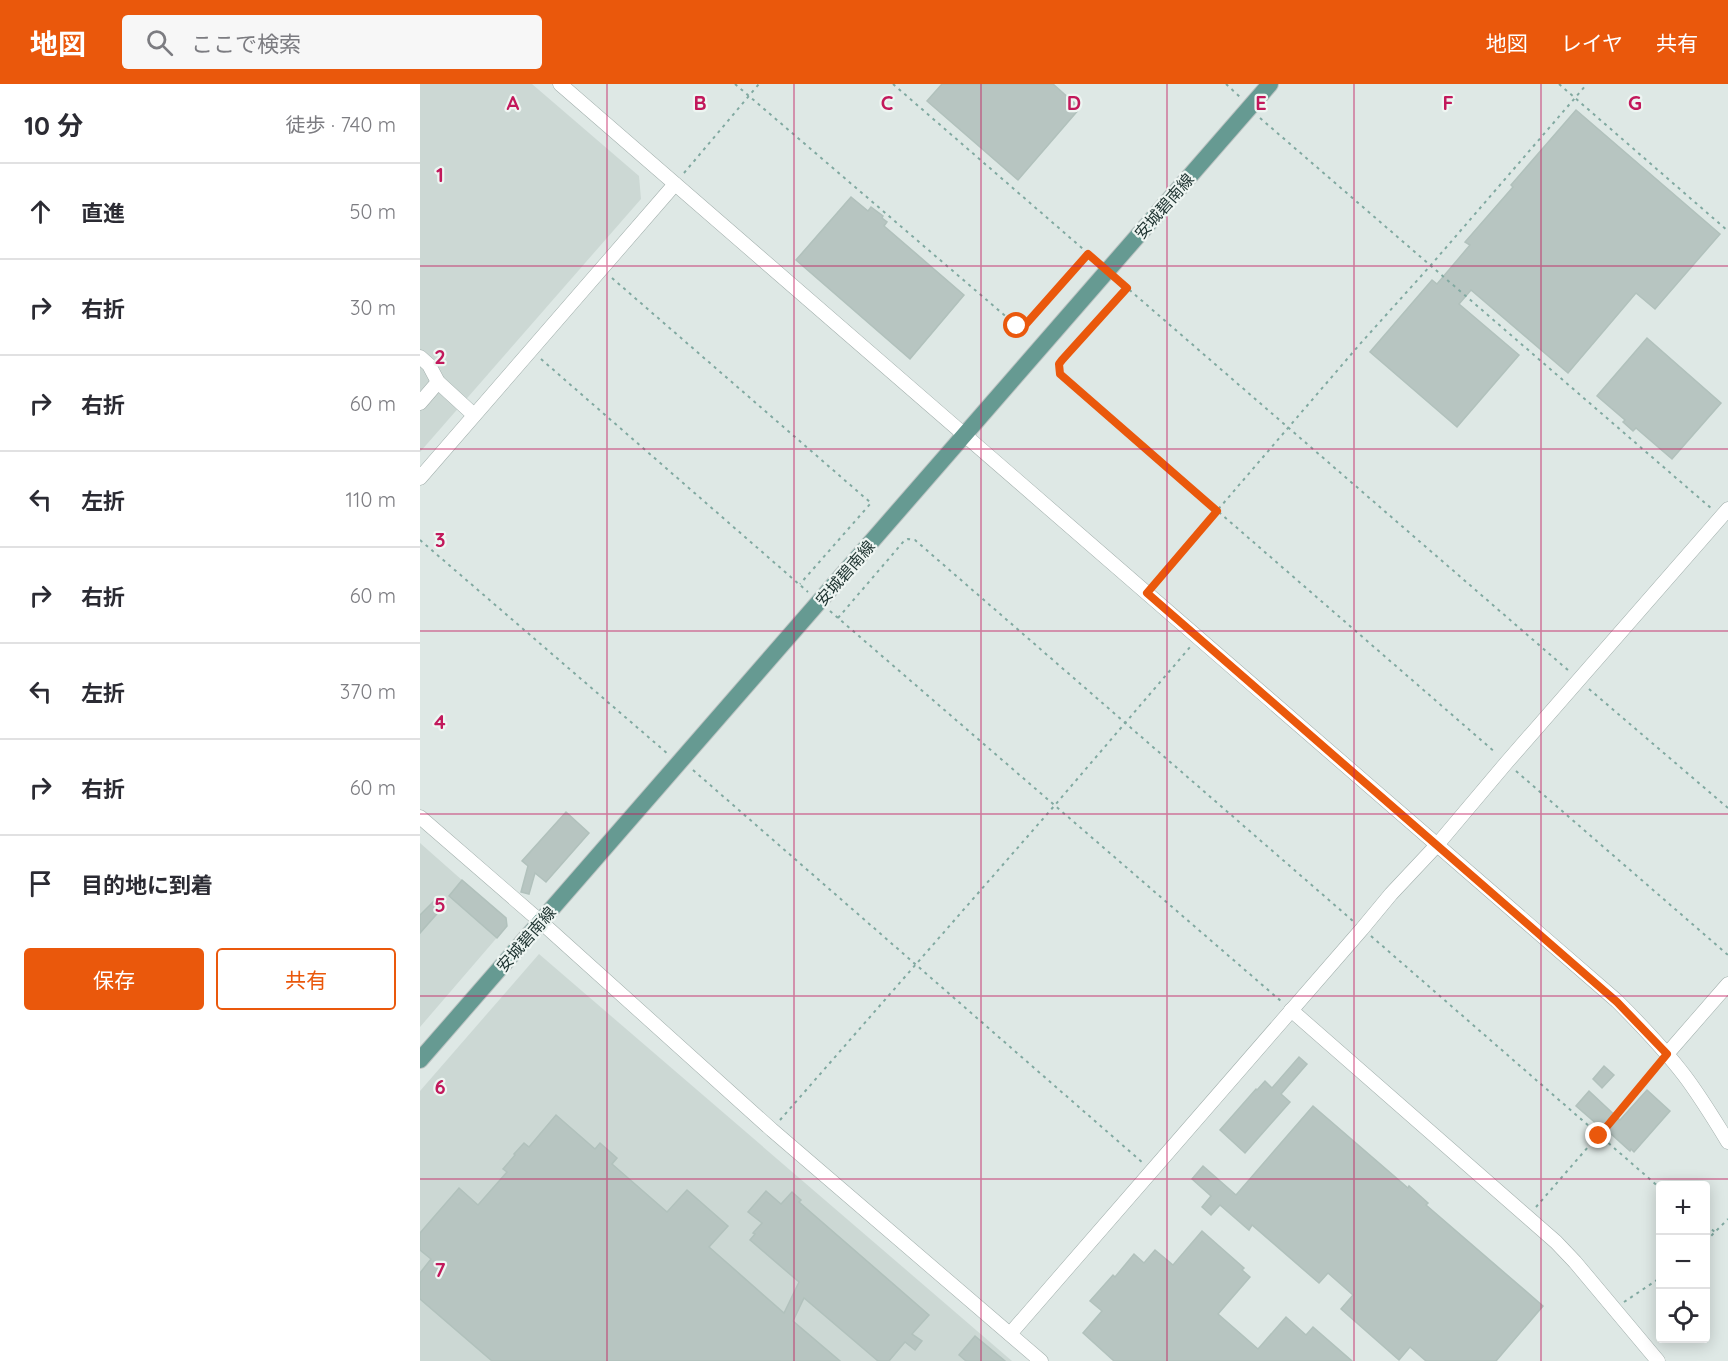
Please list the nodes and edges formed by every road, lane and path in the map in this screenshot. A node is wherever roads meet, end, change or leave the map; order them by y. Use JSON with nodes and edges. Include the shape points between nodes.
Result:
{"nodes":[{"id":1,"x":560,"y":84,"type":"edge"},
{"id":2,"x":735,"y":84,"type":"edge"},
{"id":3,"x":759,"y":84,"type":"edge"},
{"id":4,"x":893,"y":84,"type":"edge"},
{"id":5,"x":1226,"y":84,"type":"edge"},
{"id":6,"x":1270,"y":84,"type":"edge"},
{"id":7,"x":1559,"y":84,"type":"edge"},
{"id":8,"x":1587,"y":84,"type":"edge"},
{"id":9,"x":749,"y":96,"type":"junction"},
{"id":10,"x":1575,"y":98,"type":"junction"},
{"id":11,"x":1250,"y":107,"type":"junction"},
{"id":12,"x":675,"y":184,"type":"junction"},
{"id":13,"x":1728,"y":231,"type":"edge"},
{"id":14,"x":1088,"y":254,"type":"junction"},
{"id":15,"x":1431,"y":265,"type":"junction"},
{"id":16,"x":602,"y":268,"type":"junction"},
{"id":17,"x":1108,"y":271,"type":"junction"},
{"id":18,"x":1127,"y":288,"type":"junction"},
{"id":19,"x":531,"y":350,"type":"junction"},
{"id":20,"x":420,"y":357,"type":"edge"},
{"id":21,"x":438,"y":382,"type":"junction"},
{"id":22,"x":420,"y":403,"type":"edge"},
{"id":23,"x":474,"y":415,"type":"junction"},
{"id":24,"x":1289,"y":427,"type":"junction"},
{"id":25,"x":965,"y":435,"type":"junction"},
{"id":26,"x":420,"y":478,"type":"edge"},
{"id":27,"x":1217,"y":511,"type":"junction"},
{"id":28,"x":1725,"y":513,"type":"edge"},
{"id":29,"x":420,"y":540,"type":"edge"},
{"id":30,"x":800,"y":584,"type":"junction"},
{"id":31,"x":1147,"y":593,"type":"junction"},
{"id":32,"x":819,"y":602,"type":"junction"},
{"id":33,"x":838,"y":618,"type":"junction"},
{"id":34,"x":1198,"y":637,"type":"junction"},
{"id":35,"x":1580,"y":680,"type":"junction"},
{"id":36,"x":1125,"y":724,"type":"junction"},
{"id":37,"x":681,"y":762,"type":"junction"},
{"id":38,"x":1507,"y":762,"type":"junction"},
{"id":39,"x":1055,"y":805,"type":"junction"},
{"id":40,"x":1728,"y":808,"type":"edge"},
{"id":41,"x":420,"y":818,"type":"edge"},
{"id":42,"x":1437,"y":845,"type":"junction"},
{"id":43,"x":541,"y":922,"type":"junction"},
{"id":44,"x":1362,"y":929,"type":"junction"},
{"id":45,"x":1728,"y":955,"type":"edge"},
{"id":46,"x":916,"y":963,"type":"junction"},
{"id":47,"x":1728,"y":984,"type":"edge"},
{"id":48,"x":1291,"y":1010,"type":"junction"},
{"id":49,"x":1667,"y":1054,"type":"junction"},
{"id":50,"x":420,"y":1060,"type":"edge"},
{"id":51,"x":772,"y":1130,"type":"junction"},
{"id":52,"x":1599,"y":1136,"type":"junction"},
{"id":53,"x":1728,"y":1142,"type":"edge"},
{"id":54,"x":1152,"y":1170,"type":"junction"},
{"id":55,"x":1656,"y":1185,"type":"edge"},
{"id":56,"x":1528,"y":1216,"type":"junction"},
{"id":57,"x":1728,"y":1219,"type":"edge"},
{"id":58,"x":1710,"y":1228,"type":"edge"},
{"id":59,"x":1715,"y":1232,"type":"junction"},
{"id":60,"x":1710,"y":1237,"type":"edge"},
{"id":61,"x":1656,"y":1281,"type":"edge"},
{"id":62,"x":1614,"y":1308,"type":"junction"},
{"id":63,"x":1010,"y":1334,"type":"junction"},
{"id":64,"x":1041,"y":1361,"type":"edge"},
{"id":65,"x":1658,"y":1361,"type":"edge"}],
"edges":[{"from":1,"to":12,"type":"street"},
{"from":2,"to":9,"type":"path"},
{"from":3,"to":9,"type":"path"},
{"from":4,"to":14,"type":"path"},
{"from":5,"to":11,"type":"path"},
{"from":6,"to":11,"type":"main road","name":"安城碧南線"},
{"from":7,"to":10,"type":"path"},
{"from":8,"to":10,"type":"path"},
{"from":9,"to":12,"type":"path"},
{"from":9,"to":14,"type":"path","via":[[1017,326],[1026,324]]},
{"from":10,"to":13,"type":"path"},
{"from":10,"to":15,"type":"path"},
{"from":11,"to":15,"type":"path"},
{"from":11,"to":17,"type":"main road","name":"安城碧南線"},
{"from":12,"to":16,"type":"street"},
{"from":12,"to":25,"type":"street"},
{"from":14,"to":17,"type":"path"},
{"from":15,"to":24,"type":"path"},
{"from":15,"to":28,"type":"path"},
{"from":16,"to":19,"type":"street"},
{"from":16,"to":30,"type":"path","via":[[871,503]]},
{"from":17,"to":18,"type":"path"},
{"from":17,"to":25,"type":"main road","name":"安城碧南線"},
{"from":18,"to":24,"type":"path"},
{"from":18,"to":27,"type":"path","via":[[1062,360],[1060,374]]},
{"from":19,"to":23,"type":"street"},
{"from":19,"to":30,"type":"path"},
{"from":20,"to":21,"type":"street"},
{"from":21,"to":22,"type":"street"},
{"from":21,"to":23,"type":"street"},
{"from":23,"to":26,"type":"street"},
{"from":24,"to":27,"type":"path"},
{"from":24,"to":35,"type":"path"},
{"from":25,"to":31,"type":"street"},
{"from":25,"to":32,"type":"main road","name":"安城碧南線"},
{"from":27,"to":31,"type":"path"},
{"from":27,"to":38,"type":"path"},
{"from":28,"to":35,"type":"street"},
{"from":29,"to":37,"type":"path"},
{"from":30,"to":32,"type":"path"},
{"from":31,"to":34,"type":"street"},
{"from":32,"to":33,"type":"path"},
{"from":32,"to":37,"type":"main road","name":"安城碧南線"},
{"from":33,"to":36,"type":"path","via":[[904,542],[915,540]]},
{"from":33,"to":39,"type":"path"},
{"from":34,"to":36,"type":"path"},
{"from":34,"to":42,"type":"street"},
{"from":35,"to":38,"type":"street"},
{"from":35,"to":40,"type":"path"},
{"from":36,"to":39,"type":"path"},
{"from":36,"to":44,"type":"path"},
{"from":37,"to":43,"type":"main road","name":"安城碧南線"},
{"from":37,"to":46,"type":"path"},
{"from":38,"to":42,"type":"street"},
{"from":38,"to":45,"type":"path"},
{"from":39,"to":46,"type":"path"},
{"from":39,"to":48,"type":"path"},
{"from":41,"to":43,"type":"street"},
{"from":42,"to":44,"type":"street"},
{"from":42,"to":49,"type":"street","via":[[1617,1002]]},
{"from":43,"to":50,"type":"main road","name":"安城碧南線"},
{"from":43,"to":51,"type":"street"},
{"from":44,"to":48,"type":"street"},
{"from":44,"to":52,"type":"path"},
{"from":46,"to":51,"type":"path"},
{"from":46,"to":54,"type":"path"},
{"from":47,"to":49,"type":"street"},
{"from":48,"to":54,"type":"street"},
{"from":48,"to":56,"type":"street"},
{"from":49,"to":52,"type":"path"},
{"from":49,"to":53,"type":"street"},
{"from":51,"to":63,"type":"street"},
{"from":52,"to":55,"type":"path"},
{"from":52,"to":56,"type":"path"},
{"from":54,"to":63,"type":"street"},
{"from":56,"to":62,"type":"street"},
{"from":57,"to":59,"type":"path"},
{"from":58,"to":59,"type":"path"},
{"from":59,"to":60,"type":"path"},
{"from":61,"to":62,"type":"path"},
{"from":62,"to":65,"type":"street"},
{"from":63,"to":64,"type":"street"}]}
